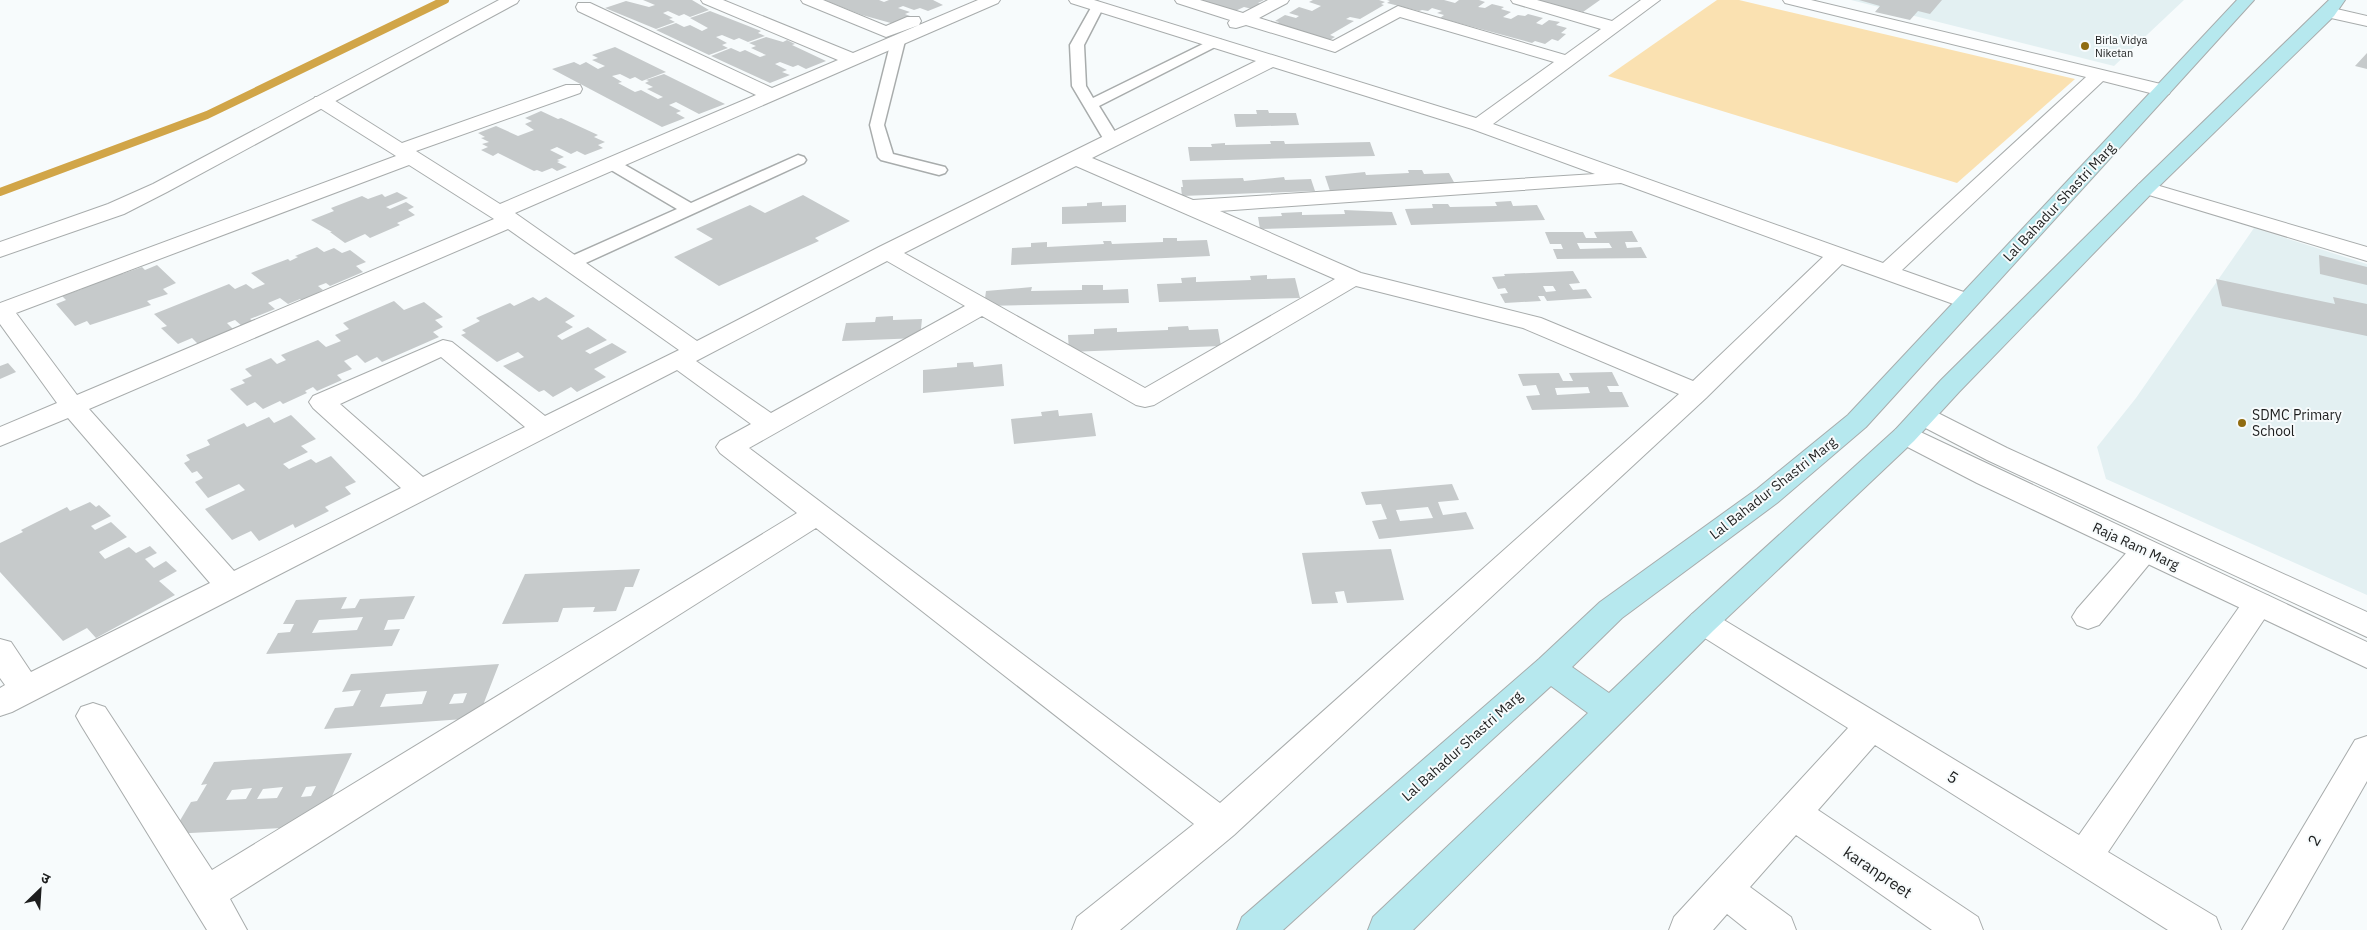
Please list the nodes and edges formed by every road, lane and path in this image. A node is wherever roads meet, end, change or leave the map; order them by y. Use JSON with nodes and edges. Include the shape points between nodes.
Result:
{"nodes":[{"id":1,"x":511,"y":0,"type":"edge"},
{"id":2,"x":710,"y":0,"type":"edge"},
{"id":3,"x":810,"y":0,"type":"edge"},
{"id":4,"x":1077,"y":0,"type":"edge"},
{"id":5,"x":1183,"y":0,"type":"edge"},
{"id":6,"x":1281,"y":0,"type":"edge"},
{"id":7,"x":1519,"y":0,"type":"edge"},
{"id":8,"x":1651,"y":0,"type":"edge"},
{"id":9,"x":1791,"y":0,"type":"edge"},
{"id":10,"x":2246,"y":0,"type":"edge"},
{"id":11,"x":973,"y":2,"type":"edge"},
{"id":12,"x":1098,"y":6,"type":"junction"},
{"id":13,"x":2333,"y":6,"type":"edge"},
{"id":14,"x":584,"y":7,"type":"dead end"},
{"id":15,"x":1244,"y":18,"type":"junction"},
{"id":16,"x":2367,"y":21,"type":"edge"},
{"id":17,"x":1614,"y":27,"type":"junction"},
{"id":18,"x":898,"y":40,"type":"junction"},
{"id":19,"x":1209,"y":41,"type":"junction"},
{"id":20,"x":854,"y":60,"type":"junction"},
{"id":21,"x":1271,"y":61,"type":"junction"},
{"id":22,"x":1568,"y":61,"type":"junction"},
{"id":23,"x":2100,"y":75,"type":"junction"},
{"id":24,"x":573,"y":89,"type":"dead end"},
{"id":25,"x":2162,"y":90,"type":"junction"},
{"id":26,"x":772,"y":95,"type":"junction"},
{"id":27,"x":322,"y":101,"type":"junction"},
{"id":28,"x":1090,"y":105,"type":"junction"},
{"id":29,"x":1479,"y":125,"type":"junction"},
{"id":30,"x":1112,"y":140,"type":"junction"},
{"id":31,"x":405,"y":153,"type":"junction"},
{"id":32,"x":1075,"y":158,"type":"junction"},
{"id":33,"x":798,"y":160,"type":"dead end"},
{"id":34,"x":612,"y":164,"type":"junction"},
{"id":35,"x":939,"y":170,"type":"dead end"},
{"id":36,"x":1625,"y":178,"type":"junction"},
{"id":37,"x":2146,"y":188,"type":"junction"},
{"id":38,"x":1190,"y":206,"type":"junction"},
{"id":39,"x":690,"y":210,"type":"junction"},
{"id":40,"x":504,"y":216,"type":"junction"},
{"id":41,"x":0,"y":250,"type":"edge"},
{"id":42,"x":887,"y":252,"type":"junction"},
{"id":43,"x":2367,"y":254,"type":"edge"},
{"id":44,"x":1838,"y":255,"type":"junction"},
{"id":45,"x":571,"y":263,"type":"junction"},
{"id":46,"x":1886,"y":272,"type":"junction"},
{"id":47,"x":1353,"y":278,"type":"junction"},
{"id":48,"x":1967,"y":301,"type":"junction"},
{"id":49,"x":982,"y":306,"type":"junction"},
{"id":50,"x":688,"y":355,"type":"junction"},
{"id":51,"x":1697,"y":392,"type":"junction"},
{"id":52,"x":72,"y":406,"type":"junction"},
{"id":53,"x":770,"y":425,"type":"junction"},
{"id":54,"x":1914,"y":425,"type":"junction"},
{"id":55,"x":543,"y":428,"type":"junction"},
{"id":56,"x":0,"y":437,"type":"edge"},
{"id":57,"x":420,"y":490,"type":"junction"},
{"id":58,"x":816,"y":515,"type":"junction"},
{"id":59,"x":2145,"y":550,"type":"junction"},
{"id":60,"x":230,"y":586,"type":"junction"},
{"id":61,"x":2258,"y":604,"type":"junction"},
{"id":62,"x":2088,"y":617,"type":"dead end"},
{"id":63,"x":1703,"y":622,"type":"junction"},
{"id":64,"x":2367,"y":625,"type":"edge"},
{"id":65,"x":0,"y":650,"type":"edge"},
{"id":66,"x":2367,"y":656,"type":"edge"},
{"id":67,"x":1550,"y":668,"type":"junction"},
{"id":68,"x":12,"y":696,"type":"edge"},
{"id":69,"x":1612,"y":712,"type":"junction"},
{"id":70,"x":93,"y":716,"type":"dead end"},
{"id":71,"x":1871,"y":726,"type":"junction"},
{"id":72,"x":2367,"y":750,"type":"edge"},
{"id":73,"x":1793,"y":814,"type":"junction"},
{"id":74,"x":1220,"y":824,"type":"junction"},
{"id":75,"x":2084,"y":858,"type":"junction"},
{"id":76,"x":1724,"y":890,"type":"junction"},
{"id":77,"x":206,"y":894,"type":"junction"},
{"id":78,"x":228,"y":930,"type":"edge"},
{"id":79,"x":1091,"y":930,"type":"edge"},
{"id":80,"x":1256,"y":930,"type":"edge"},
{"id":81,"x":1387,"y":930,"type":"edge"},
{"id":82,"x":1688,"y":930,"type":"edge"},
{"id":83,"x":1777,"y":930,"type":"edge"},
{"id":84,"x":1964,"y":930,"type":"edge"},
{"id":85,"x":2202,"y":930,"type":"edge"},
{"id":86,"x":2261,"y":930,"type":"edge"}],
"edges":[{"from":1,"to":27,"type":"street"},
{"from":2,"to":20,"type":"street"},
{"from":3,"to":11,"type":"street","via":[[886,32]]},
{"from":4,"to":12,"type":"street"},
{"from":5,"to":15,"type":"street"},
{"from":6,"to":15,"type":"street"},
{"from":7,"to":17,"type":"street"},
{"from":8,"to":17,"type":"street"},
{"from":9,"to":23,"type":"street"},
{"from":10,"to":25,"type":"main road","name":"Lal Bahadur Shastri Marg"},
{"from":11,"to":18,"type":"street"},
{"from":12,"to":19,"type":"street"},
{"from":12,"to":28,"type":"lane","via":[[1077,45],[1079,86]]},
{"from":13,"to":16,"type":"street"},
{"from":13,"to":37,"type":"main road"},
{"from":14,"to":26,"type":"street"},
{"from":15,"to":19,"type":"street"},
{"from":15,"to":22,"type":"street","via":[[1335,47],[1398,11]]},
{"from":17,"to":22,"type":"street"},
{"from":18,"to":20,"type":"street"},
{"from":18,"to":35,"type":"lane","via":[[877,125],[886,157]]},
{"from":19,"to":21,"type":"street"},
{"from":19,"to":28,"type":"lane"},
{"from":20,"to":26,"type":"street"},
{"from":21,"to":29,"type":"street"},
{"from":21,"to":30,"type":"street"},
{"from":22,"to":29,"type":"street"},
{"from":23,"to":25,"type":"street"},
{"from":23,"to":46,"type":"street"},
{"from":24,"to":31,"type":"street"},
{"from":25,"to":48,"type":"main road","name":"Lal Bahadur Shastri Marg"},
{"from":26,"to":34,"type":"street"},
{"from":27,"to":31,"type":"street"},
{"from":27,"to":41,"type":"street","via":[[116,209]]},
{"from":28,"to":30,"type":"lane"},
{"from":29,"to":36,"type":"street"},
{"from":30,"to":32,"type":"street"},
{"from":31,"to":40,"type":"street"},
{"from":31,"to":52,"type":"street","via":[[2,310]]},
{"from":32,"to":38,"type":"street"},
{"from":32,"to":42,"type":"street"},
{"from":33,"to":39,"type":"lane"},
{"from":34,"to":39,"type":"lane"},
{"from":34,"to":40,"type":"street"},
{"from":36,"to":38,"type":"street"},
{"from":36,"to":44,"type":"street"},
{"from":37,"to":43,"type":"street"},
{"from":37,"to":54,"type":"main road"},
{"from":38,"to":47,"type":"street"},
{"from":39,"to":45,"type":"lane"},
{"from":40,"to":45,"type":"street"},
{"from":40,"to":52,"type":"street"},
{"from":42,"to":49,"type":"street"},
{"from":42,"to":50,"type":"street"},
{"from":44,"to":46,"type":"street"},
{"from":44,"to":51,"type":"street"},
{"from":45,"to":50,"type":"street"},
{"from":46,"to":48,"type":"street"},
{"from":47,"to":49,"type":"street","via":[[1145,399]]},
{"from":47,"to":51,"type":"street","via":[[1532,322]]},
{"from":48,"to":67,"type":"main road","name":"Lal Bahadur Shastri Marg","via":[[1857,421],[1767,496],[1611,610]]},
{"from":49,"to":53,"type":"street"},
{"from":50,"to":53,"type":"street"},
{"from":50,"to":55,"type":"street"},
{"from":51,"to":74,"type":"street"},
{"from":52,"to":56,"type":"street"},
{"from":52,"to":60,"type":"street"},
{"from":53,"to":58,"type":"street","via":[[730,447]]},
{"from":54,"to":59,"type":"street","name":"Raja Ram Marg","via":[[1987,476]]},
{"from":54,"to":63,"type":"main road"},
{"from":54,"to":64,"type":"street","name":"Raja Ram Marg","via":[[1997,454]]},
{"from":55,"to":57,"type":"street"},
{"from":55,"to":57,"type":"street","via":[[443,347],[322,402]]},
{"from":57,"to":60,"type":"street"},
{"from":58,"to":74,"type":"street"},
{"from":58,"to":77,"type":"street"},
{"from":59,"to":61,"type":"street","name":"Raja Ram Marg"},
{"from":59,"to":62,"type":"street"},
{"from":60,"to":68,"type":"street"},
{"from":61,"to":66,"type":"street","name":"Raja Ram Marg"},
{"from":61,"to":75,"type":"street"},
{"from":63,"to":69,"type":"main road"},
{"from":63,"to":71,"type":"street","name":"5"},
{"from":65,"to":68,"type":"street"},
{"from":67,"to":69,"type":"main road"},
{"from":67,"to":80,"type":"main road","name":"Lal Bahadur Shastri Marg"},
{"from":69,"to":81,"type":"main road"},
{"from":70,"to":77,"type":"street"},
{"from":71,"to":73,"type":"street"},
{"from":71,"to":75,"type":"street","name":"5"},
{"from":72,"to":86,"type":"street","name":"2"},
{"from":73,"to":76,"type":"street"},
{"from":73,"to":84,"type":"street","name":"karanpreet"},
{"from":74,"to":79,"type":"street"},
{"from":75,"to":85,"type":"street","name":"5"},
{"from":76,"to":82,"type":"street"},
{"from":76,"to":83,"type":"street"},
{"from":77,"to":78,"type":"street"}]}
